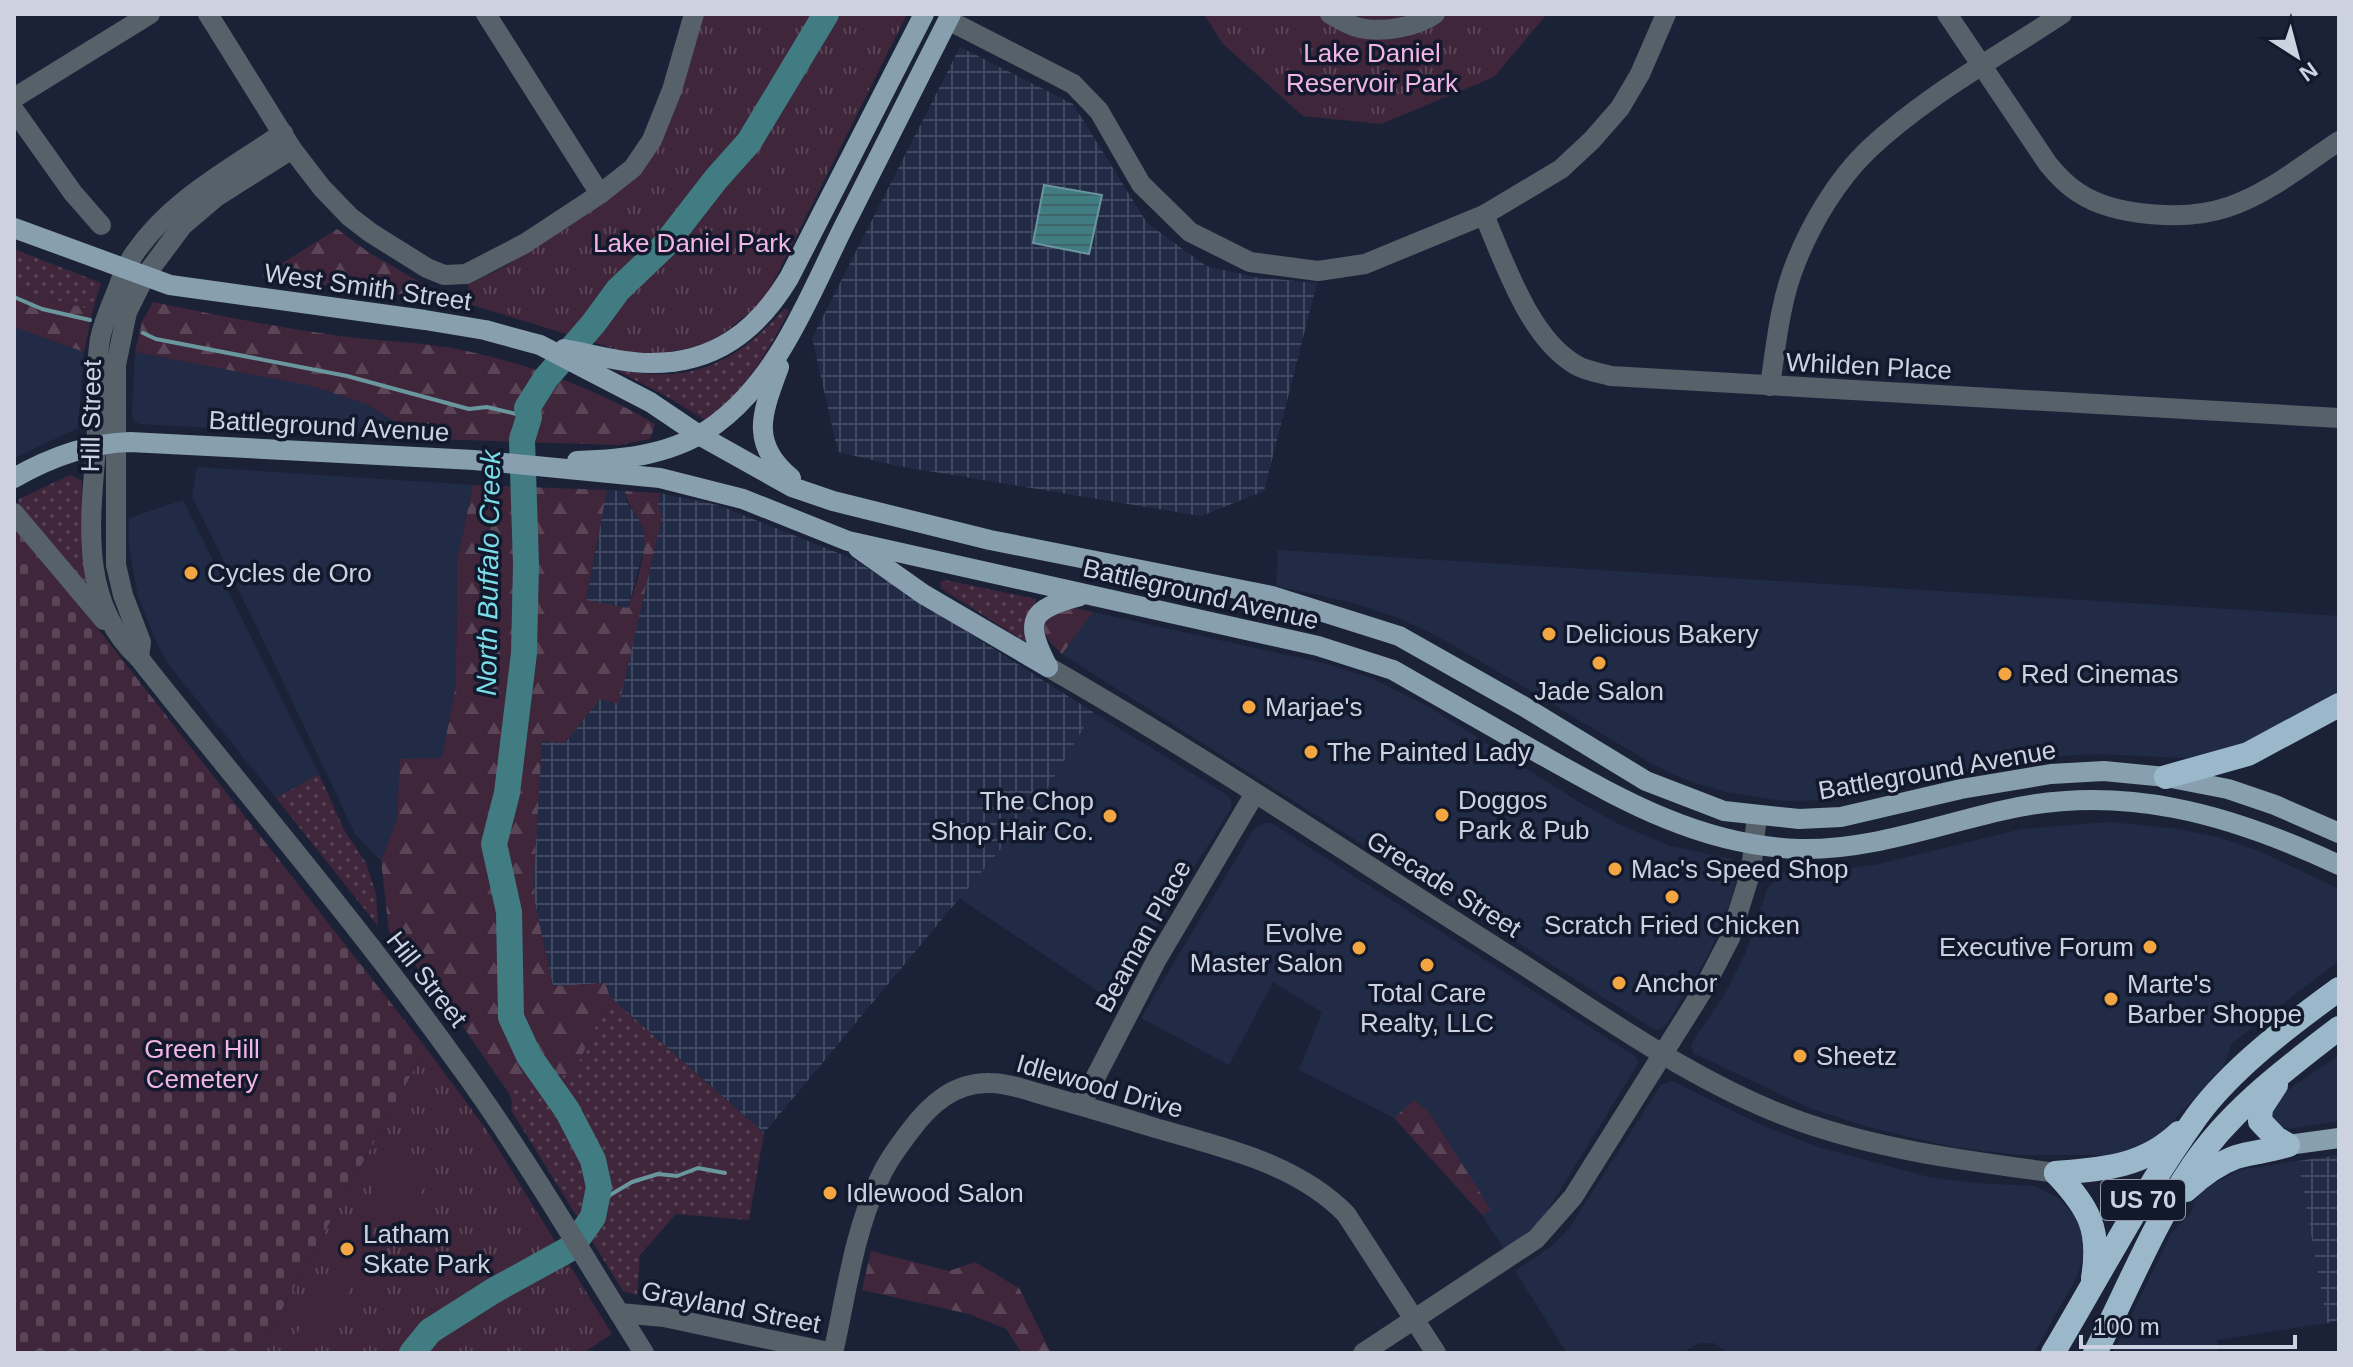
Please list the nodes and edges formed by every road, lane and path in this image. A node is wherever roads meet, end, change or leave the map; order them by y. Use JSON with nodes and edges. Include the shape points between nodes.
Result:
{"nodes":[{"id":1,"x":150,"y":14,"type":"edge"},
{"id":2,"x":208,"y":14,"type":"edge"},
{"id":3,"x":486,"y":14,"type":"edge"},
{"id":4,"x":694,"y":14,"type":"edge"},
{"id":5,"x":924,"y":14,"type":"edge"},
{"id":6,"x":1330,"y":14,"type":"edge"},
{"id":7,"x":1435,"y":14,"type":"edge"},
{"id":8,"x":1666,"y":14,"type":"edge"},
{"id":9,"x":1947,"y":14,"type":"edge"},
{"id":10,"x":2062,"y":14,"type":"edge"},
{"id":11,"x":949,"y":17,"type":"edge"},
{"id":12,"x":1982,"y":67,"type":"junction"},
{"id":13,"x":14,"y":98,"type":"edge"},
{"id":14,"x":14,"y":110,"type":"edge"},
{"id":15,"x":288,"y":141,"type":"junction"},
{"id":16,"x":2339,"y":141,"type":"edge"},
{"id":17,"x":600,"y":194,"type":"junction"},
{"id":18,"x":1484,"y":215,"type":"junction"},
{"id":19,"x":101,"y":225,"type":"dead end"},
{"id":20,"x":14,"y":228,"type":"edge"},
{"id":21,"x":125,"y":270,"type":"junction"},
{"id":22,"x":145,"y":276,"type":"junction"},
{"id":23,"x":793,"y":329,"type":"junction"},
{"id":24,"x":588,"y":360,"type":"junction"},
{"id":25,"x":1770,"y":386,"type":"junction"},
{"id":26,"x":2339,"y":418,"type":"edge"},
{"id":27,"x":699,"y":435,"type":"junction"},
{"id":28,"x":118,"y":442,"type":"junction"},
{"id":29,"x":97,"y":445,"type":"junction"},
{"id":30,"x":554,"y":466,"type":"junction"},
{"id":31,"x":14,"y":478,"type":"edge"},
{"id":32,"x":809,"y":493,"type":"junction"},
{"id":33,"x":14,"y":513,"type":"edge"},
{"id":34,"x":848,"y":541,"type":"junction"},
{"id":35,"x":1086,"y":594,"type":"junction"},
{"id":36,"x":114,"y":631,"type":"junction"},
{"id":37,"x":139,"y":658,"type":"junction"},
{"id":38,"x":1048,"y":667,"type":"junction"},
{"id":39,"x":2339,"y":705,"type":"edge"},
{"id":40,"x":2166,"y":777,"type":"junction"},
{"id":41,"x":1254,"y":795,"type":"junction"},
{"id":42,"x":1757,"y":815,"type":"junction"},
{"id":43,"x":2339,"y":833,"type":"edge"},
{"id":44,"x":1755,"y":844,"type":"junction"},
{"id":45,"x":2339,"y":865,"type":"edge"},
{"id":46,"x":2339,"y":989,"type":"edge"},
{"id":47,"x":2339,"y":1028,"type":"edge"},
{"id":48,"x":1662,"y":1053,"type":"junction"},
{"id":49,"x":2290,"y":1066,"type":"junction"},
{"id":50,"x":1081,"y":1105,"type":"junction"},
{"id":51,"x":2198,"y":1114,"type":"junction"},
{"id":52,"x":2339,"y":1138,"type":"edge"},
{"id":53,"x":2288,"y":1145,"type":"junction"},
{"id":54,"x":2056,"y":1173,"type":"junction"},
{"id":55,"x":2172,"y":1202,"type":"junction"},
{"id":56,"x":2091,"y":1288,"type":"junction"},
{"id":57,"x":619,"y":1313,"type":"junction"},
{"id":58,"x":1415,"y":1319,"type":"junction"},
{"id":59,"x":644,"y":1353,"type":"edge"},
{"id":60,"x":833,"y":1353,"type":"edge"},
{"id":61,"x":1363,"y":1353,"type":"edge"},
{"id":62,"x":1436,"y":1353,"type":"edge"},
{"id":63,"x":2053,"y":1353,"type":"edge"},
{"id":64,"x":2095,"y":1353,"type":"edge"}],
"edges":[{"from":1,"to":13,"type":"street"},
{"from":2,"to":15,"type":"street"},
{"from":3,"to":17,"type":"street"},
{"from":4,"to":17,"type":"street","via":[[652,140],[633,168]]},
{"from":5,"to":24,"type":"main road","via":[[771,308],[713,352],[650,363]]},
{"from":6,"to":7,"type":"street","via":[[1360,28],[1391,28]]},
{"from":8,"to":18,"type":"street","via":[[1627,97],[1592,140],[1561,169]]},
{"from":9,"to":12,"type":"street"},
{"from":10,"to":12,"type":"street"},
{"from":11,"to":18,"type":"street","via":[[1073,84],[1099,111],[1141,184],[1190,232],[1250,262],[1318,271],[1365,264]]},
{"from":11,"to":23,"type":"main road"},
{"from":12,"to":16,"type":"street","via":[[2064,182],[2096,202],[2126,211],[2197,213],[2228,207]]},
{"from":12,"to":25,"type":"street","via":[[1867,151],[1833,193],[1796,262],[1783,304]]},
{"from":14,"to":19,"type":"street"},
{"from":15,"to":17,"type":"street","via":[[350,217],[444,275],[462,275],[524,244]]},
{"from":15,"to":21,"type":"street","name":"Hill Street","via":[[242,158],[182,200]]},
{"from":15,"to":22,"type":"street","name":"Hill Street","via":[[203,207]]},
{"from":18,"to":25,"type":"street","name":"Whilden Place","via":[[1538,328],[1578,367],[1611,376]]},
{"from":20,"to":21,"type":"main road","name":"West Smith Street"},
{"from":21,"to":22,"type":"main road","name":"West Smith Street"},
{"from":21,"to":29,"type":"street","name":"Hill Street","via":[[101,335]]},
{"from":22,"to":24,"type":"main road","name":"West Smith Street","via":[[170,285],[485,330]]},
{"from":22,"to":28,"type":"street","name":"Hill Street","via":[[119,340]]},
{"from":23,"to":27,"type":"main road","via":[[755,389]]},
{"from":23,"to":32,"type":"main road","via":[[766,403],[762,436],[774,460]]},
{"from":24,"to":27,"type":"main road","name":"West Smith Street"},
{"from":25,"to":26,"type":"street","name":"Whilden Place"},
{"from":27,"to":30,"type":"main road","via":[[653,453]]},
{"from":27,"to":32,"type":"main road","name":"Battleground Avenue"},
{"from":28,"to":29,"type":"main road","name":"Battleground Avenue"},
{"from":28,"to":30,"type":"main road","name":"Battleground Avenue"},
{"from":28,"to":37,"type":"street","name":"Hill Street","via":[[116,565],[141,642]]},
{"from":29,"to":31,"type":"main road","name":"Battleground Avenue"},
{"from":29,"to":36,"type":"street","name":"Hill Street","via":[[91,550]]},
{"from":30,"to":34,"type":"main road","name":"Battleground Avenue","via":[[711,489]]},
{"from":32,"to":42,"type":"main road","name":"Battleground Avenue","via":[[990,540],[1272,596],[1399,636],[1646,781],[1724,811]]},
{"from":33,"to":36,"type":"street","name":"Hill Street"},
{"from":34,"to":35,"type":"main road","name":"Battleground Avenue"},
{"from":34,"to":38,"type":"main road","via":[[923,594]]},
{"from":35,"to":38,"type":"main road","via":[[1050,604],[1036,618],[1032,629]]},
{"from":35,"to":44,"type":"main road","name":"Battleground Avenue","via":[[1318,646],[1393,670],[1662,819]]},
{"from":36,"to":37,"type":"street","name":"Hill Street"},
{"from":37,"to":57,"type":"street","name":"Hill Street","via":[[414,1003],[495,1118]]},
{"from":38,"to":41,"type":"street","name":"Grecade Street"},
{"from":39,"to":40,"type":"highway","via":[[2248,754]]},
{"from":40,"to":42,"type":"main road","name":"Battleground Avenue","via":[[2104,771],[2051,774],[1841,817]]},
{"from":40,"to":43,"type":"main road","name":"Battleground Avenue","via":[[2228,789]]},
{"from":41,"to":48,"type":"street","name":"Grecade Street"},
{"from":41,"to":50,"type":"street","name":"Beaman Place","via":[[1157,959]]},
{"from":42,"to":44,"type":"street"},
{"from":44,"to":45,"type":"main road","name":"Battleground Avenue","via":[[1799,849],[1887,840],[2004,810],[2099,800],[2218,816]]},
{"from":44,"to":48,"type":"street","via":[[1730,938]]},
{"from":46,"to":51,"type":"highway","number":"US 70","via":[[2262,1051]]},
{"from":47,"to":49,"type":"highway","number":"US 70"},
{"from":48,"to":54,"type":"street","name":"Grecade Street","via":[[1800,1121],[1884,1147]]},
{"from":48,"to":58,"type":"street","via":[[1555,1220],[1516,1254]]},
{"from":49,"to":53,"type":"highway","via":[[2260,1115],[2265,1129]]},
{"from":49,"to":55,"type":"highway","number":"US 70","via":[[2254,1095],[2211,1142]]},
{"from":50,"to":58,"type":"street","name":"Idlewood Drive","via":[[1258,1160],[1318,1188],[1346,1214]]},
{"from":50,"to":60,"type":"street","name":"Idlewood Drive","via":[[990,1083],[958,1088],[931,1107],[878,1182],[860,1232]]},
{"from":51,"to":54,"type":"highway","via":[[2163,1148],[2141,1160]]},
{"from":51,"to":56,"type":"highway","number":"US 70"},
{"from":52,"to":53,"type":"main road"},
{"from":53,"to":55,"type":"highway","via":[[2234,1158],[2201,1176]]},
{"from":54,"to":56,"type":"highway","via":[[2075,1193],[2094,1228]]},
{"from":55,"to":64,"type":"highway","number":"US 70"},
{"from":56,"to":63,"type":"highway","number":"US 70"},
{"from":57,"to":59,"type":"street","name":"Hill Street"},
{"from":57,"to":60,"type":"street","name":"Grayland Street","via":[[664,1317]]},
{"from":58,"to":61,"type":"street"},
{"from":58,"to":62,"type":"street","name":"Idlewood Drive"}]}
